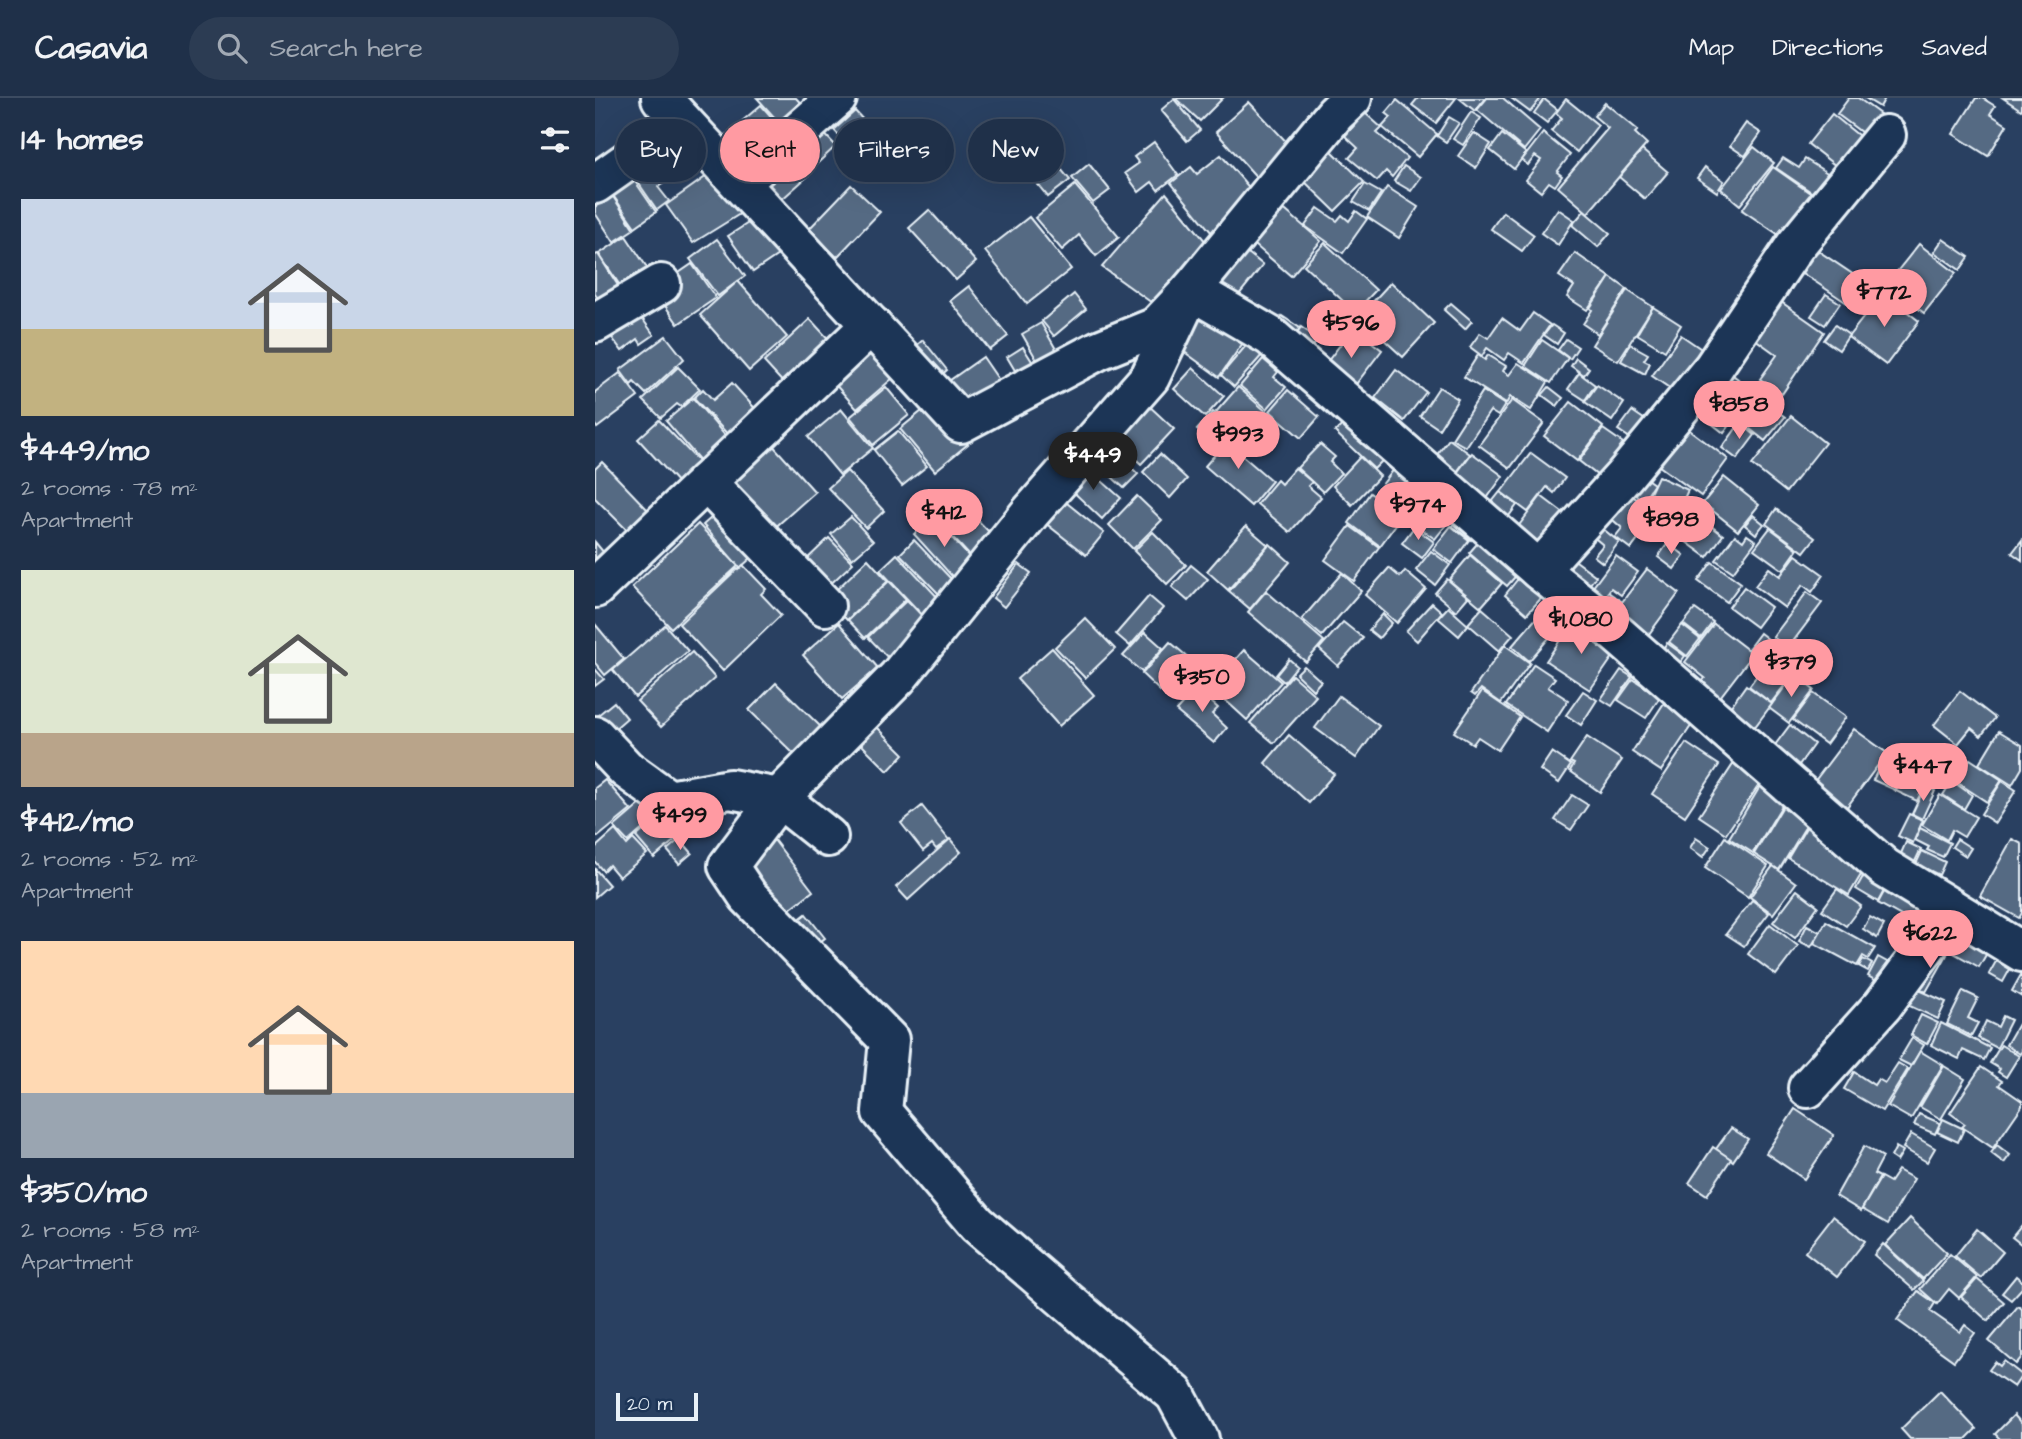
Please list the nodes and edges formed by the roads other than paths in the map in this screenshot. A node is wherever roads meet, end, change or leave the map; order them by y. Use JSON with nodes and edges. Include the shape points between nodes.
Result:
{"nodes":[{"id":1,"x":837,"y":98,"type":"edge"},
{"id":2,"x":1352,"y":98,"type":"edge"},
{"id":3,"x":672,"y":110,"type":"edge"},
{"id":4,"x":1886,"y":135,"type":"dead end"},
{"id":5,"x":740,"y":183,"type":"junction"},
{"id":6,"x":595,"y":184,"type":"edge"},
{"id":7,"x":661,"y":284,"type":"dead end"},
{"id":8,"x":1191,"y":290,"type":"junction"},
{"id":9,"x":595,"y":323,"type":"edge"},
{"id":10,"x":871,"y":325,"type":"junction"},
{"id":11,"x":706,"y":482,"type":"junction"},
{"id":12,"x":1539,"y":570,"type":"junction"},
{"id":13,"x":595,"y":588,"type":"edge"},
{"id":14,"x":825,"y":606,"type":"dead end"},
{"id":15,"x":595,"y":736,"type":"edge"},
{"id":16,"x":779,"y":798,"type":"junction"},
{"id":17,"x":828,"y":837,"type":"dead end"},
{"id":18,"x":1953,"y":910,"type":"junction"},
{"id":19,"x":2022,"y":952,"type":"edge"},
{"id":20,"x":1808,"y":1088,"type":"dead end"},
{"id":21,"x":1199,"y":1439,"type":"edge"}],
"edges":[{"from":1,"to":5,"type":"street"},
{"from":2,"to":8,"type":"street"},
{"from":3,"to":5,"type":"street"},
{"from":3,"to":6,"type":"street"},
{"from":4,"to":12,"type":"street","via":[[1795,246],[1713,368]]},
{"from":5,"to":10,"type":"street"},
{"from":7,"to":9,"type":"street"},
{"from":8,"to":10,"type":"street","via":[[1156,327],[1098,350],[961,423]]},
{"from":8,"to":12,"type":"street","via":[[1270,336]]},
{"from":8,"to":16,"type":"street","via":[[1150,377],[1030,513],[898,677]]},
{"from":10,"to":11,"type":"street"},
{"from":11,"to":13,"type":"street"},
{"from":11,"to":14,"type":"street"},
{"from":12,"to":18,"type":"street","via":[[1885,868]]},
{"from":15,"to":16,"type":"street","via":[[626,769],[669,800],[730,789]]},
{"from":16,"to":17,"type":"street"},
{"from":16,"to":21,"type":"street","via":[[728,866],[748,896],[889,1040],[882,1112],[977,1224],[1175,1394]]},
{"from":18,"to":19,"type":"street"},
{"from":18,"to":20,"type":"street","via":[[1883,1005]]}]}
